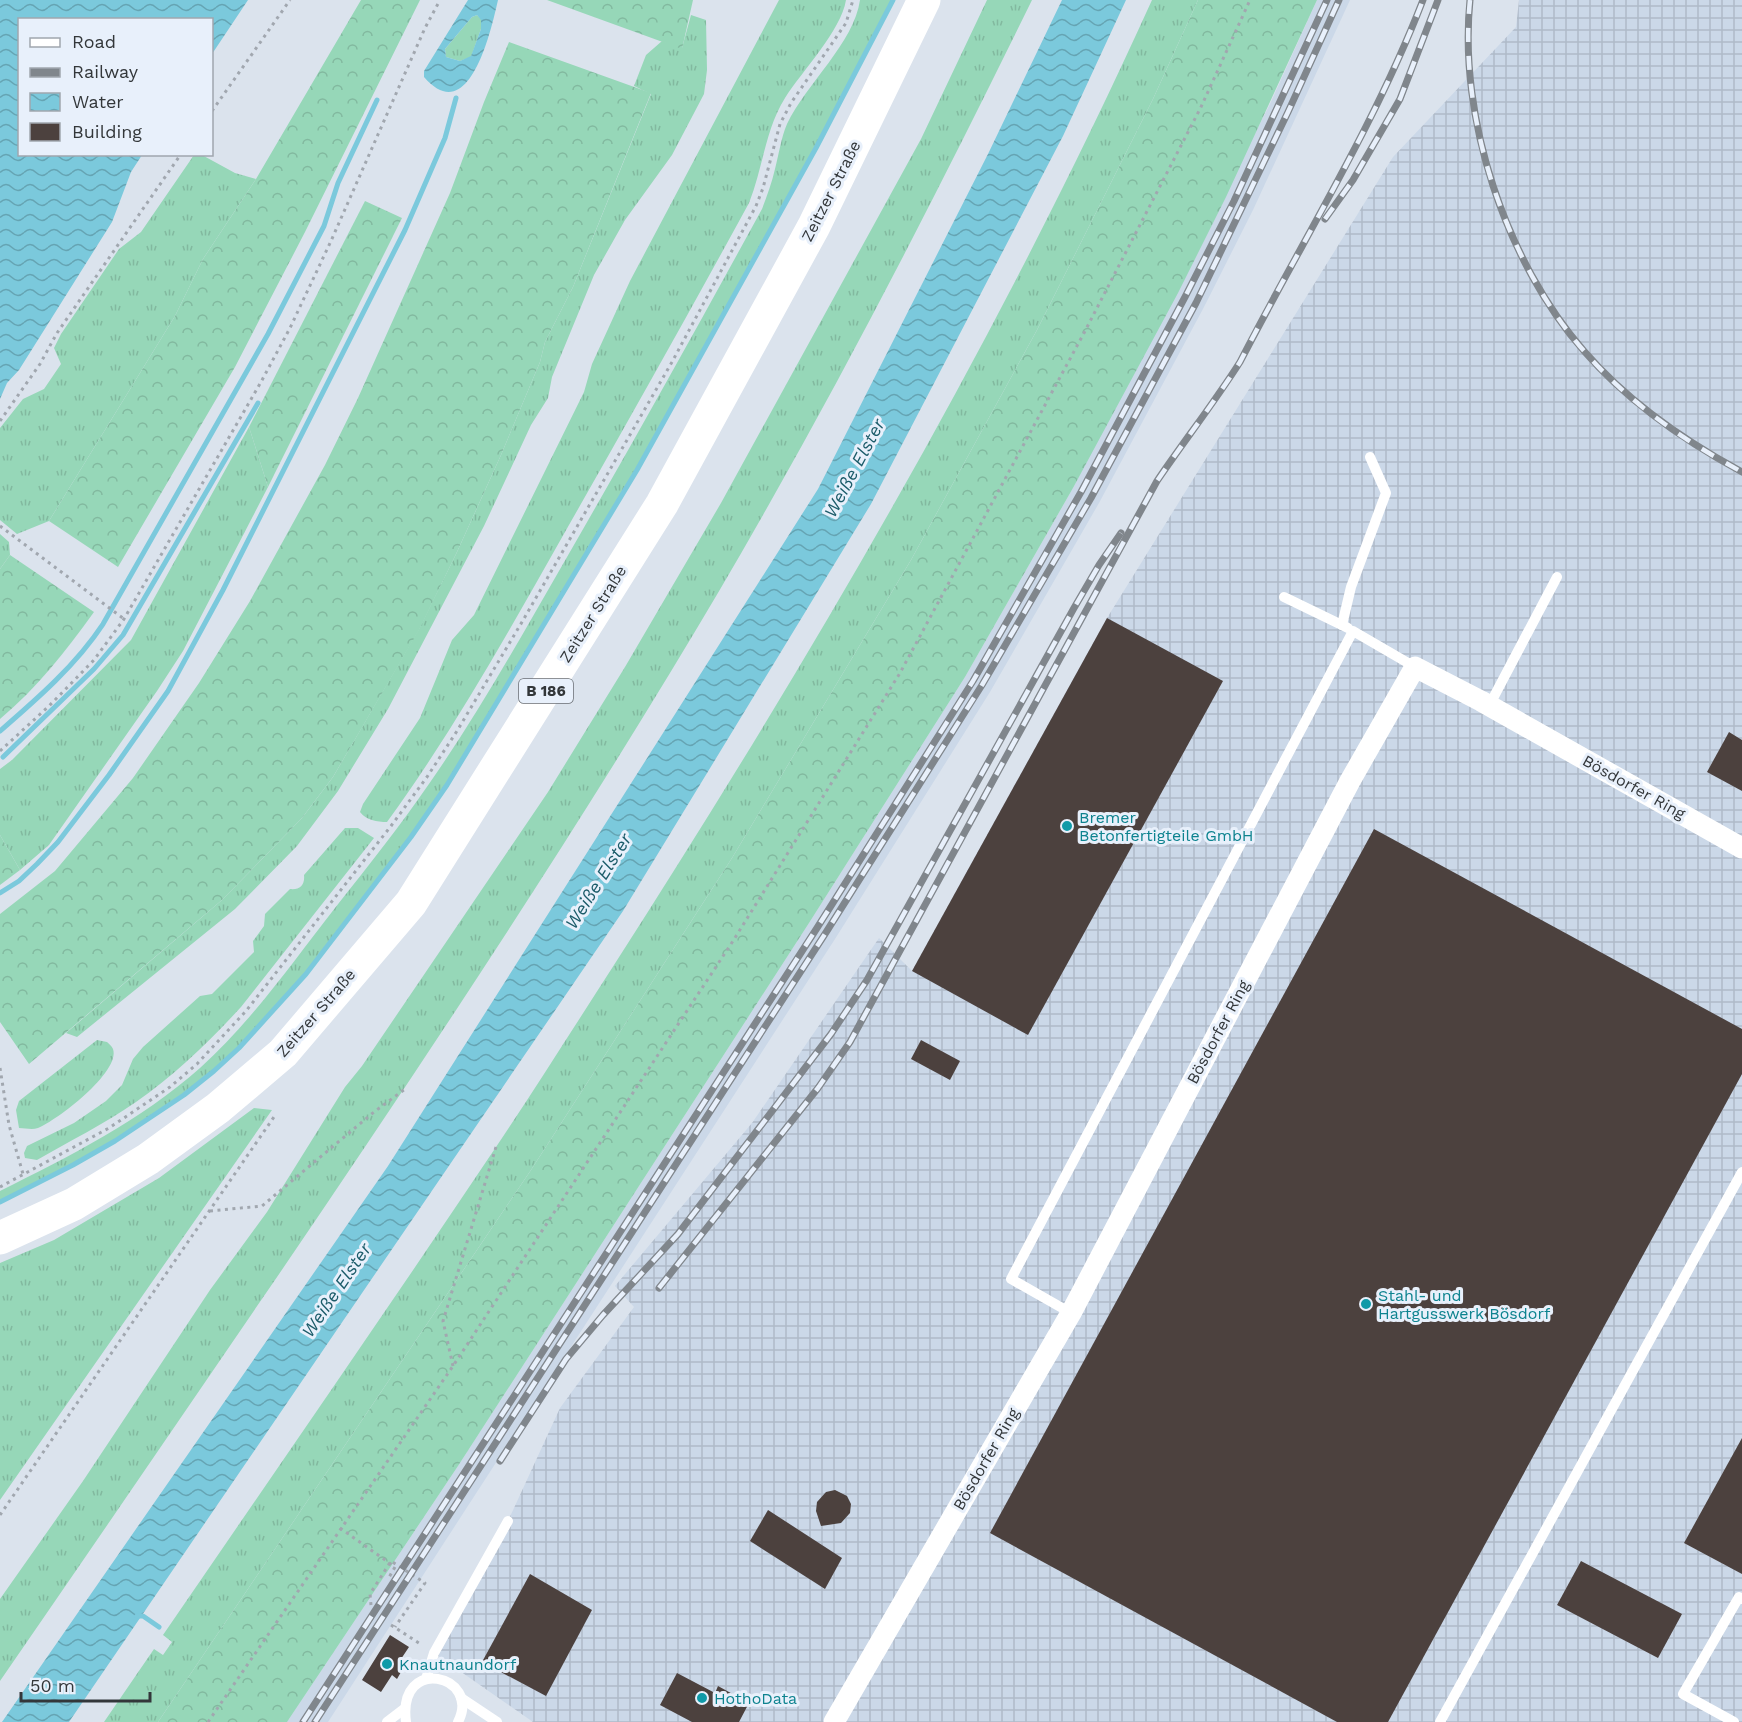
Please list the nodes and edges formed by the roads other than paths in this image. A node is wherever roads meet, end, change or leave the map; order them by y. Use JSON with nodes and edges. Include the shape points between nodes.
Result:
{"nodes":[{"id":1,"x":924,"y":0,"type":"edge"},
{"id":2,"x":1370,"y":457,"type":"dead end"},
{"id":3,"x":1557,"y":577,"type":"dead end"},
{"id":4,"x":1284,"y":597,"type":"dead end"},
{"id":5,"x":1342,"y":625,"type":"junction"},
{"id":6,"x":1353,"y":631,"type":"junction"},
{"id":7,"x":1414,"y":667,"type":"junction"},
{"id":8,"x":1489,"y":706,"type":"junction"},
{"id":9,"x":1742,"y":848,"type":"edge"},
{"id":10,"x":1742,"y":1172,"type":"edge"},
{"id":11,"x":0,"y":1238,"type":"edge"},
{"id":12,"x":1071,"y":1313,"type":"junction"},
{"id":13,"x":508,"y":1521,"type":"dead end"},
{"id":14,"x":1742,"y":1599,"type":"edge"},
{"id":15,"x":426,"y":1679,"type":"junction"},
{"id":16,"x":461,"y":1698,"type":"junction"},
{"id":17,"x":404,"y":1709,"type":"junction"},
{"id":18,"x":387,"y":1722,"type":"edge"},
{"id":19,"x":406,"y":1722,"type":"edge"},
{"id":20,"x":458,"y":1722,"type":"edge"},
{"id":21,"x":498,"y":1722,"type":"edge"},
{"id":22,"x":834,"y":1722,"type":"edge"},
{"id":23,"x":1440,"y":1722,"type":"edge"},
{"id":24,"x":1734,"y":1722,"type":"edge"}],
"edges":[{"from":1,"to":11,"type":"main road","name":"Zeitzer Straße","number":"B 186","via":[[814,225],[662,504],[411,903],[283,1053],[218,1108],[148,1159],[74,1204]]},
{"from":2,"to":5,"type":"lane","via":[[1386,493],[1351,586]]},
{"from":3,"to":8,"type":"lane"},
{"from":4,"to":5,"type":"lane"},
{"from":5,"to":6,"type":"lane"},
{"from":6,"to":7,"type":"lane"},
{"from":6,"to":12,"type":"lane","via":[[1011,1279]]},
{"from":7,"to":8,"type":"street","name":"Bösdorfer Ring"},
{"from":7,"to":12,"type":"street","name":"Bösdorfer Ring","via":[[1344,792]]},
{"from":8,"to":9,"type":"street","name":"Bösdorfer Ring"},
{"from":10,"to":23,"type":"lane"},
{"from":12,"to":22,"type":"street","name":"Bösdorfer Ring"},
{"from":13,"to":15,"type":"lane","via":[[434,1653]]},
{"from":14,"to":24,"type":"lane","via":[[1739,1597],[1683,1694]]},
{"from":15,"to":16,"type":"lane","via":[[446,1680]]},
{"from":15,"to":17,"type":"lane","via":[[413,1685]]},
{"from":16,"to":20,"type":"lane","via":[[463,1711]]},
{"from":16,"to":21,"type":"lane"},
{"from":17,"to":18,"type":"lane"},
{"from":17,"to":19,"type":"lane"}]}
